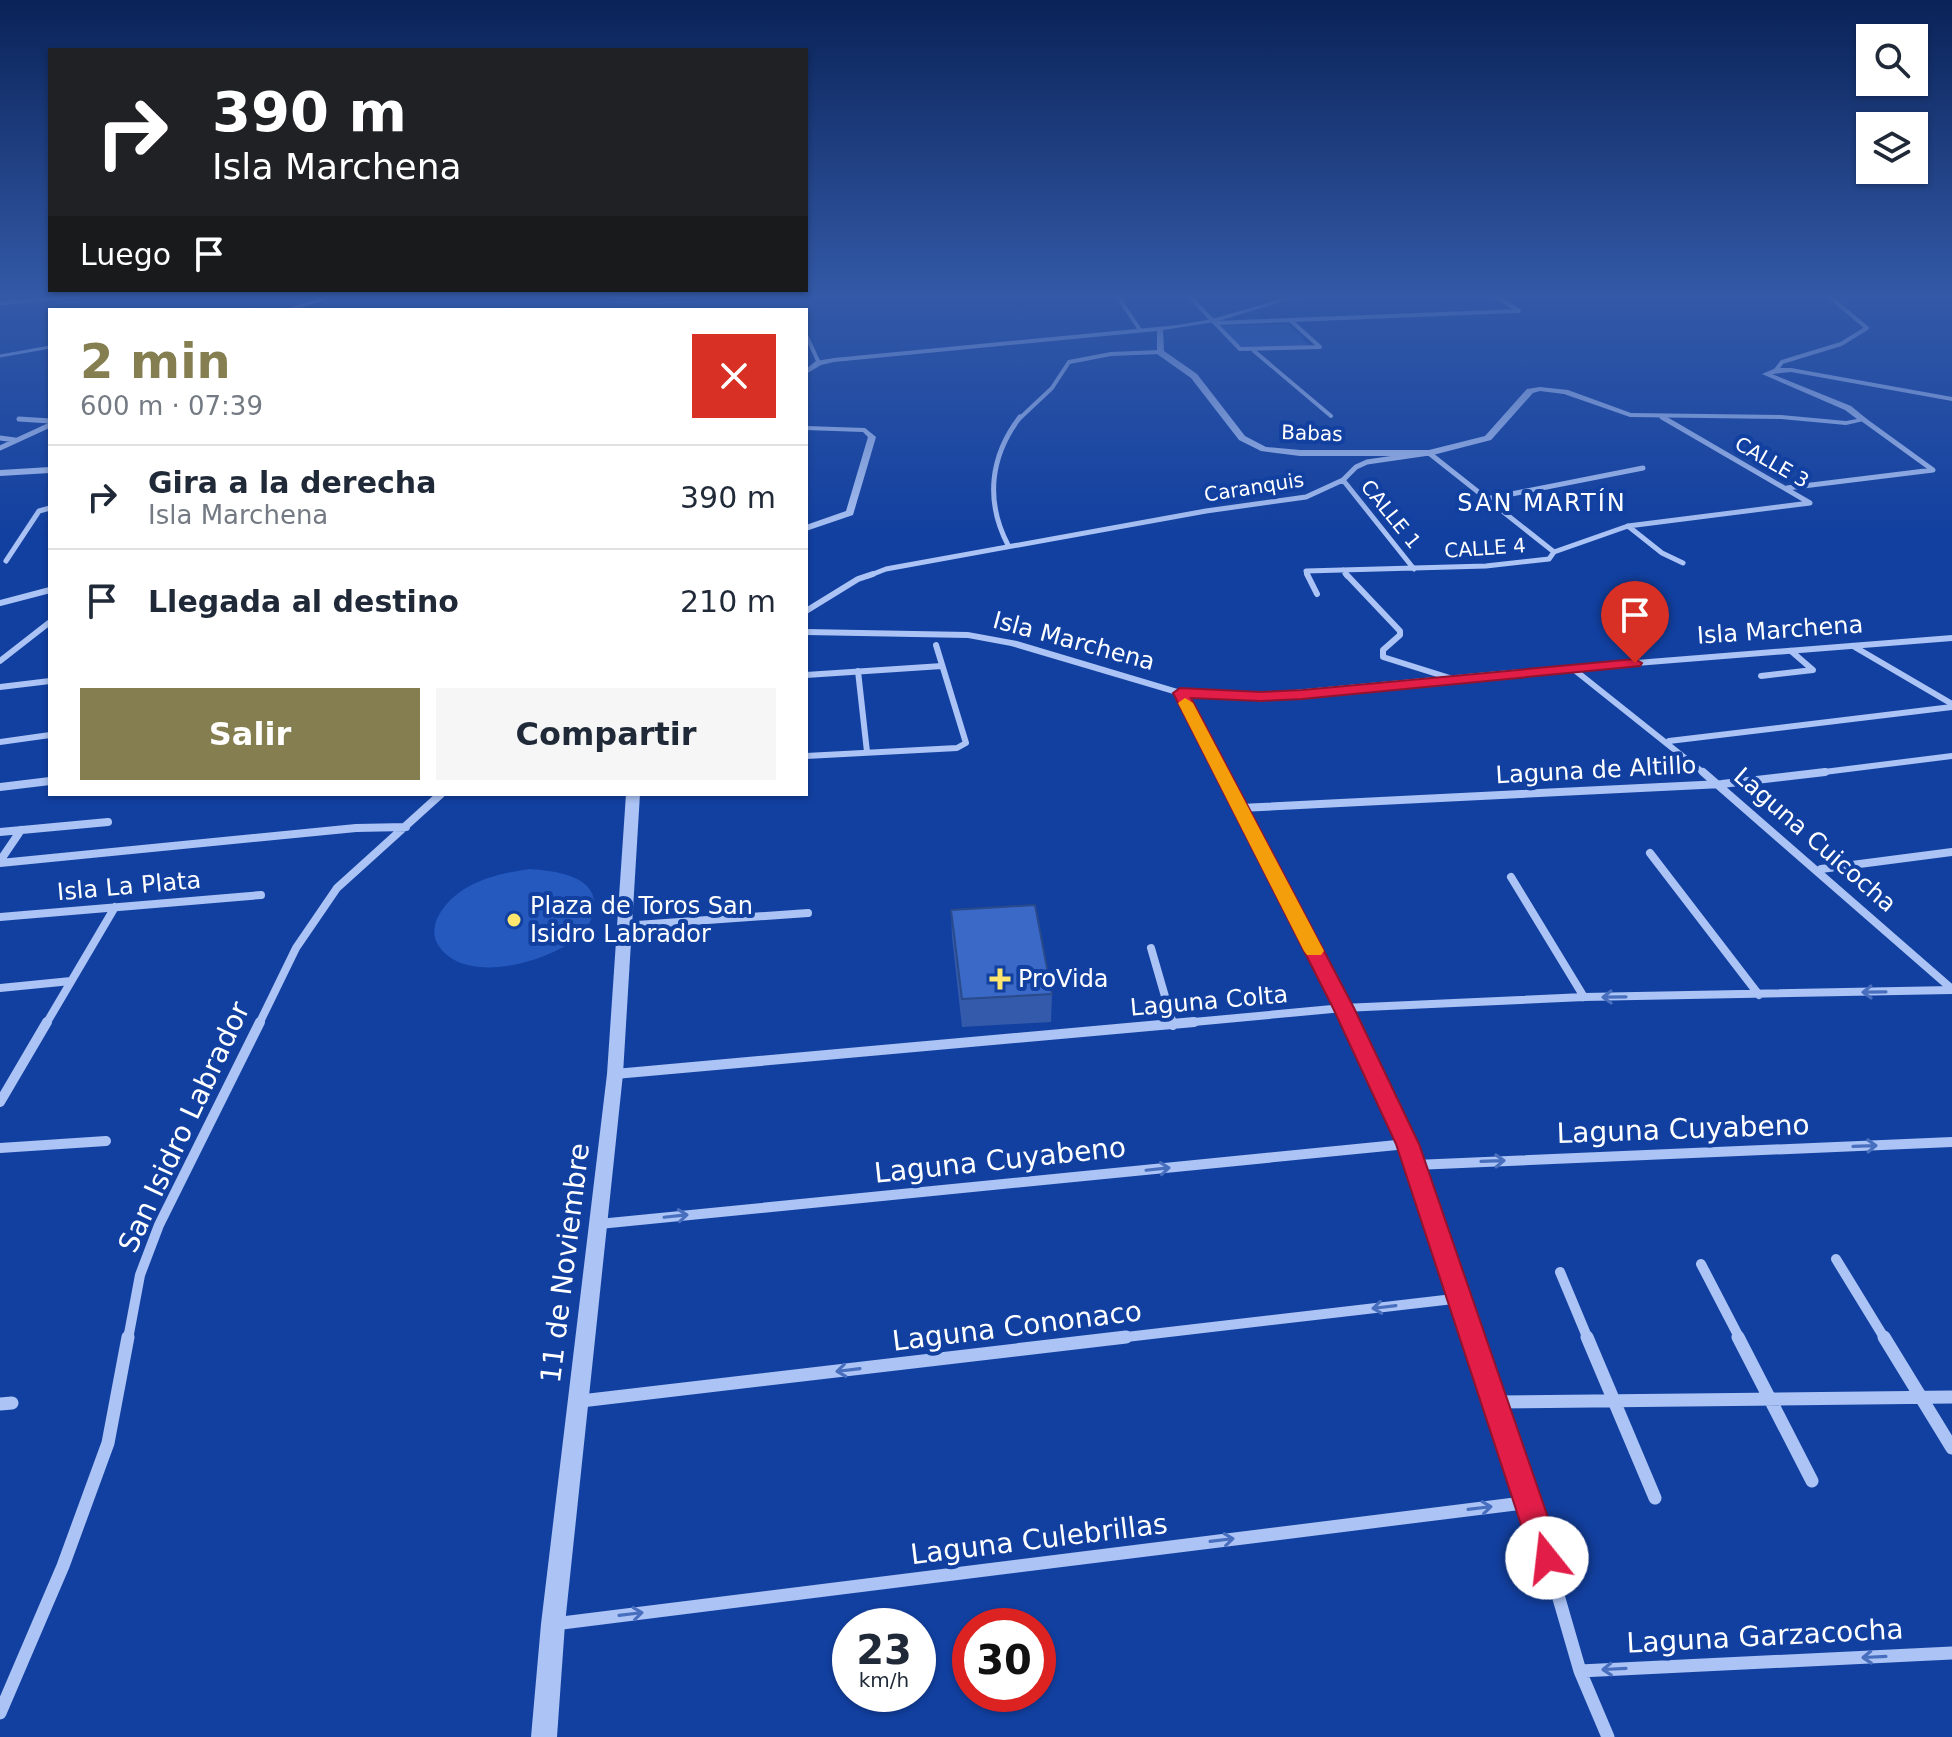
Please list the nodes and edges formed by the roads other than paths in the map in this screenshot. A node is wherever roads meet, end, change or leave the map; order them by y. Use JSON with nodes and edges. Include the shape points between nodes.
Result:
{"nodes":[{"id":1,"x":1061,"y":375,"type":"edge"},
{"id":2,"x":1193,"y":375,"type":"edge"},
{"id":3,"x":1283,"y":375,"type":"edge"},
{"id":4,"x":1769,"y":375,"type":"edge"},
{"id":5,"x":1807,"y":375,"type":"edge"},
{"id":6,"x":1952,"y":399,"type":"edge"},
{"id":7,"x":1331,"y":416,"type":"dead end"},
{"id":8,"x":1662,"y":417,"type":"junction"},
{"id":9,"x":19,"y":419,"type":"dead end"},
{"id":10,"x":1864,"y":420,"type":"junction"},
{"id":11,"x":48,"y":423,"type":"edge"},
{"id":12,"x":48,"y":424,"type":"edge"},
{"id":13,"x":808,"y":428,"type":"edge"},
{"id":14,"x":0,"y":438,"type":"edge"},
{"id":15,"x":16,"y":440,"type":"junction"},
{"id":16,"x":0,"y":448,"type":"edge"},
{"id":17,"x":1429,"y":453,"type":"junction"},
{"id":18,"x":1643,"y":468,"type":"dead end"},
{"id":19,"x":48,"y":470,"type":"edge"},
{"id":20,"x":0,"y":473,"type":"edge"},
{"id":21,"x":1343,"y":480,"type":"junction"},
{"id":22,"x":1786,"y":488,"type":"junction"},
{"id":23,"x":1486,"y":499,"type":"junction"},
{"id":24,"x":1796,"y":507,"type":"joint"},
{"id":25,"x":48,"y":509,"type":"edge"},
{"id":26,"x":1628,"y":526,"type":"junction"},
{"id":27,"x":808,"y":527,"type":"edge"},
{"id":28,"x":1008,"y":545,"type":"junction"},
{"id":29,"x":1554,"y":552,"type":"junction"},
{"id":30,"x":6,"y":561,"type":"dead end"},
{"id":31,"x":1683,"y":563,"type":"dead end"},
{"id":32,"x":1414,"y":569,"type":"junction"},
{"id":33,"x":1343,"y":570,"type":"junction"},
{"id":34,"x":48,"y":591,"type":"edge"},
{"id":35,"x":1317,"y":594,"type":"dead end"},
{"id":36,"x":0,"y":603,"type":"edge"},
{"id":37,"x":808,"y":610,"type":"edge"},
{"id":38,"x":48,"y":624,"type":"edge"},
{"id":39,"x":808,"y":632,"type":"edge"},
{"id":40,"x":1952,"y":638,"type":"edge"},
{"id":41,"x":936,"y":645,"type":"dead end"},
{"id":42,"x":1853,"y":646,"type":"junction"},
{"id":43,"x":1791,"y":651,"type":"junction"},
{"id":44,"x":0,"y":661,"type":"edge"},
{"id":45,"x":942,"y":666,"type":"junction"},
{"id":46,"x":1572,"y":668,"type":"junction"},
{"id":47,"x":858,"y":671,"type":"junction"},
{"id":48,"x":808,"y":675,"type":"edge"},
{"id":49,"x":1761,"y":676,"type":"dead end"},
{"id":50,"x":1453,"y":679,"type":"junction"},
{"id":51,"x":48,"y":681,"type":"edge"},
{"id":52,"x":0,"y":687,"type":"edge"},
{"id":53,"x":1180,"y":693,"type":"junction"},
{"id":54,"x":1950,"y":702,"type":"edge"},
{"id":55,"x":48,"y":735,"type":"edge"},
{"id":56,"x":1669,"y":741,"type":"junction"},
{"id":57,"x":0,"y":742,"type":"edge"},
{"id":58,"x":867,"y":752,"type":"junction"},
{"id":59,"x":808,"y":756,"type":"edge"},
{"id":60,"x":1952,"y":756,"type":"edge"},
{"id":61,"x":48,"y":781,"type":"edge"},
{"id":62,"x":1722,"y":784,"type":"junction"},
{"id":63,"x":0,"y":787,"type":"edge"},
{"id":64,"x":439,"y":796,"type":"edge"},
{"id":65,"x":633,"y":796,"type":"edge"},
{"id":66,"x":1240,"y":808,"type":"junction"},
{"id":67,"x":108,"y":822,"type":"dead end"},
{"id":68,"x":406,"y":827,"type":"junction"},
{"id":69,"x":21,"y":830,"type":"junction"},
{"id":70,"x":0,"y":832,"type":"edge"},
{"id":71,"x":1952,"y":852,"type":"edge"},
{"id":72,"x":1650,"y":853,"type":"dead end"},
{"id":73,"x":0,"y":862,"type":"edge"},
{"id":74,"x":1821,"y":869,"type":"junction"},
{"id":75,"x":1511,"y":877,"type":"dead end"},
{"id":76,"x":261,"y":895,"type":"dead end"},
{"id":77,"x":115,"y":907,"type":"junction"},
{"id":78,"x":808,"y":913,"type":"dead end"},
{"id":79,"x":0,"y":917,"type":"edge"},
{"id":80,"x":623,"y":926,"type":"junction"},
{"id":81,"x":1151,"y":948,"type":"dead end"},
{"id":82,"x":71,"y":981,"type":"junction"},
{"id":83,"x":0,"y":988,"type":"edge"},
{"id":84,"x":1952,"y":989,"type":"edge"},
{"id":85,"x":1759,"y":995,"type":"junction"},
{"id":86,"x":1584,"y":997,"type":"junction"},
{"id":87,"x":1343,"y":1008,"type":"junction"},
{"id":88,"x":1173,"y":1025,"type":"junction"},
{"id":89,"x":615,"y":1074,"type":"junction"},
{"id":90,"x":0,"y":1102,"type":"edge"},
{"id":91,"x":106,"y":1141,"type":"dead end"},
{"id":92,"x":1952,"y":1142,"type":"edge"},
{"id":93,"x":1407,"y":1144,"type":"junction"},
{"id":94,"x":0,"y":1148,"type":"edge"},
{"id":95,"x":1415,"y":1165,"type":"junction"},
{"id":96,"x":598,"y":1224,"type":"junction"},
{"id":97,"x":1836,"y":1259,"type":"dead end"},
{"id":98,"x":1701,"y":1264,"type":"dead end"},
{"id":99,"x":1560,"y":1272,"type":"dead end"},
{"id":100,"x":1462,"y":1298,"type":"junction"},
{"id":101,"x":1952,"y":1397,"type":"edge"},
{"id":102,"x":1922,"y":1398,"type":"junction"},
{"id":103,"x":1771,"y":1399,"type":"junction"},
{"id":104,"x":578,"y":1402,"type":"junction"},
{"id":105,"x":1495,"y":1402,"type":"junction"},
{"id":106,"x":1617,"y":1402,"type":"junction"},
{"id":107,"x":1952,"y":1448,"type":"edge"},
{"id":108,"x":1812,"y":1481,"type":"dead end"},
{"id":109,"x":1655,"y":1498,"type":"dead end"},
{"id":110,"x":1531,"y":1502,"type":"junction"},
{"id":111,"x":553,"y":1624,"type":"junction"},
{"id":112,"x":1952,"y":1653,"type":"edge"},
{"id":113,"x":1580,"y":1671,"type":"junction"},
{"id":114,"x":0,"y":1713,"type":"edge"},
{"id":115,"x":544,"y":1737,"type":"edge"},
{"id":116,"x":1608,"y":1737,"type":"edge"}],
"edges":[{"from":1,"to":28,"type":"street","via":[[1023,413],[1002,444],[992,479],[994,510]]},
{"from":2,"to":17,"type":"street","name":"Babas","via":[[1242,438],[1264,449]]},
{"from":3,"to":7,"type":"street"},
{"from":4,"to":10,"type":"street","via":[[1848,408]]},
{"from":5,"to":6,"type":"street"},
{"from":8,"to":10,"type":"street","name":"Caranquis"},
{"from":8,"to":17,"type":"street","name":"Caranquis","via":[[1621,413],[1565,392],[1540,389],[1530,391],[1493,435]]},
{"from":8,"to":22,"type":"street","name":"CALLE 3"},
{"from":9,"to":11,"type":"street"},
{"from":10,"to":22,"type":"street","via":[[1933,470]]},
{"from":12,"to":15,"type":"street"},
{"from":13,"to":27,"type":"street","via":[[872,437],[850,513]]},
{"from":14,"to":15,"type":"street"},
{"from":15,"to":16,"type":"street"},
{"from":17,"to":21,"type":"street","name":"Caranquis","via":[[1367,462]]},
{"from":17,"to":23,"type":"street"},
{"from":18,"to":23,"type":"street"},
{"from":19,"to":20,"type":"street"},
{"from":21,"to":28,"type":"street","name":"Caranquis","via":[[1306,497]]},
{"from":21,"to":32,"type":"street","name":"CALLE 1"},
{"from":22,"to":24,"type":"street","name":"CALLE 3","via":[[1810,503]]},
{"from":23,"to":29,"type":"street"},
{"from":24,"to":26,"type":"street","name":"CALLE 4"},
{"from":25,"to":30,"type":"street","via":[[39,511]]},
{"from":26,"to":29,"type":"street","name":"CALLE 4"},
{"from":26,"to":31,"type":"street"},
{"from":28,"to":37,"type":"street","name":"Caranquis","via":[[886,569],[858,579]]},
{"from":29,"to":32,"type":"street","name":"CALLE 4","via":[[1549,559],[1533,561]]},
{"from":32,"to":33,"type":"street","name":"CALLE 4"},
{"from":33,"to":35,"type":"street","name":"CALLE 4","via":[[1306,572]]},
{"from":33,"to":50,"type":"street","via":[[1400,631],[1383,657]]},
{"from":34,"to":36,"type":"street"},
{"from":38,"to":44,"type":"street"},
{"from":39,"to":53,"type":"street","name":"Isla Marchena","via":[[968,635],[1013,643]]},
{"from":40,"to":42,"type":"street","name":"Isla Marchena"},
{"from":41,"to":45,"type":"street"},
{"from":42,"to":43,"type":"street","name":"Isla Marchena"},
{"from":42,"to":54,"type":"street"},
{"from":43,"to":46,"type":"street","name":"Isla Marchena"},
{"from":43,"to":49,"type":"street","via":[[1813,670]]},
{"from":45,"to":47,"type":"street"},
{"from":45,"to":58,"type":"street","via":[[966,743],[957,748]]},
{"from":46,"to":50,"type":"street","name":"Isla Marchena"},
{"from":46,"to":56,"type":"street","name":"Laguna Cuicocha"},
{"from":47,"to":48,"type":"street"},
{"from":47,"to":58,"type":"street"},
{"from":50,"to":53,"type":"street","name":"Isla Marchena","via":[[1289,695]]},
{"from":51,"to":52,"type":"street"},
{"from":53,"to":66,"type":"street"},
{"from":54,"to":56,"type":"street"},
{"from":55,"to":57,"type":"street"},
{"from":56,"to":62,"type":"street","name":"Laguna Cuicocha"},
{"from":58,"to":59,"type":"street"},
{"from":60,"to":62,"type":"street","name":"Laguna de Altillo"},
{"from":61,"to":63,"type":"street"},
{"from":62,"to":66,"type":"street","name":"Laguna de Altillo"},
{"from":62,"to":74,"type":"street","name":"Laguna Cuicocha"},
{"from":64,"to":68,"type":"street","name":"San Isidro Labrador"},
{"from":65,"to":80,"type":"street","name":"11 de Noviembre"},
{"from":66,"to":87,"type":"street"},
{"from":67,"to":69,"type":"street"},
{"from":68,"to":73,"type":"street"},
{"from":68,"to":114,"type":"street","name":"San Isidro Labrador","via":[[337,888],[296,948],[159,1225],[140,1275],[108,1443]]},
{"from":69,"to":70,"type":"street"},
{"from":69,"to":73,"type":"street"},
{"from":71,"to":74,"type":"street"},
{"from":72,"to":85,"type":"street"},
{"from":74,"to":84,"type":"street","name":"Laguna Cuicocha"},
{"from":75,"to":86,"type":"street"},
{"from":76,"to":77,"type":"street","name":"Isla La Plata"},
{"from":77,"to":79,"type":"street","name":"Isla La Plata"},
{"from":77,"to":82,"type":"street"},
{"from":78,"to":80,"type":"street"},
{"from":80,"to":89,"type":"street","name":"11 de Noviembre"},
{"from":81,"to":88,"type":"street"},
{"from":82,"to":83,"type":"street"},
{"from":82,"to":90,"type":"street"},
{"from":84,"to":85,"type":"street","name":"Laguna Colta","one_way":true},
{"from":85,"to":86,"type":"street","name":"Laguna Colta","one_way":true},
{"from":86,"to":87,"type":"street","name":"Laguna Colta"},
{"from":87,"to":88,"type":"street","name":"Laguna Colta"},
{"from":87,"to":93,"type":"street"},
{"from":88,"to":89,"type":"street","name":"Laguna Colta"},
{"from":89,"to":96,"type":"street","name":"11 de Noviembre"},
{"from":91,"to":94,"type":"street"},
{"from":95,"to":92,"type":"street","name":"Laguna Cuyabeno","one_way":true},
{"from":93,"to":95,"type":"street"},
{"from":96,"to":93,"type":"street","name":"Laguna Cuyabeno","one_way":true},
{"from":95,"to":100,"type":"street"},
{"from":96,"to":104,"type":"street","name":"11 de Noviembre"},
{"from":97,"to":102,"type":"street"},
{"from":98,"to":103,"type":"street"},
{"from":99,"to":106,"type":"street"},
{"from":100,"to":104,"type":"street","name":"Laguna Cononaco","one_way":true},
{"from":100,"to":105,"type":"street"},
{"from":101,"to":102,"type":"street"},
{"from":102,"to":103,"type":"street"},
{"from":102,"to":107,"type":"street"},
{"from":103,"to":106,"type":"street"},
{"from":103,"to":108,"type":"street"},
{"from":104,"to":111,"type":"street","name":"11 de Noviembre"},
{"from":105,"to":106,"type":"street"},
{"from":105,"to":110,"type":"street"},
{"from":106,"to":109,"type":"street"},
{"from":111,"to":110,"type":"street","name":"Laguna Culebrillas","one_way":true},
{"from":110,"to":113,"type":"street"},
{"from":111,"to":115,"type":"street","name":"11 de Noviembre"},
{"from":112,"to":113,"type":"street","name":"Laguna Garzacocha","one_way":true},
{"from":113,"to":116,"type":"street"}]}
